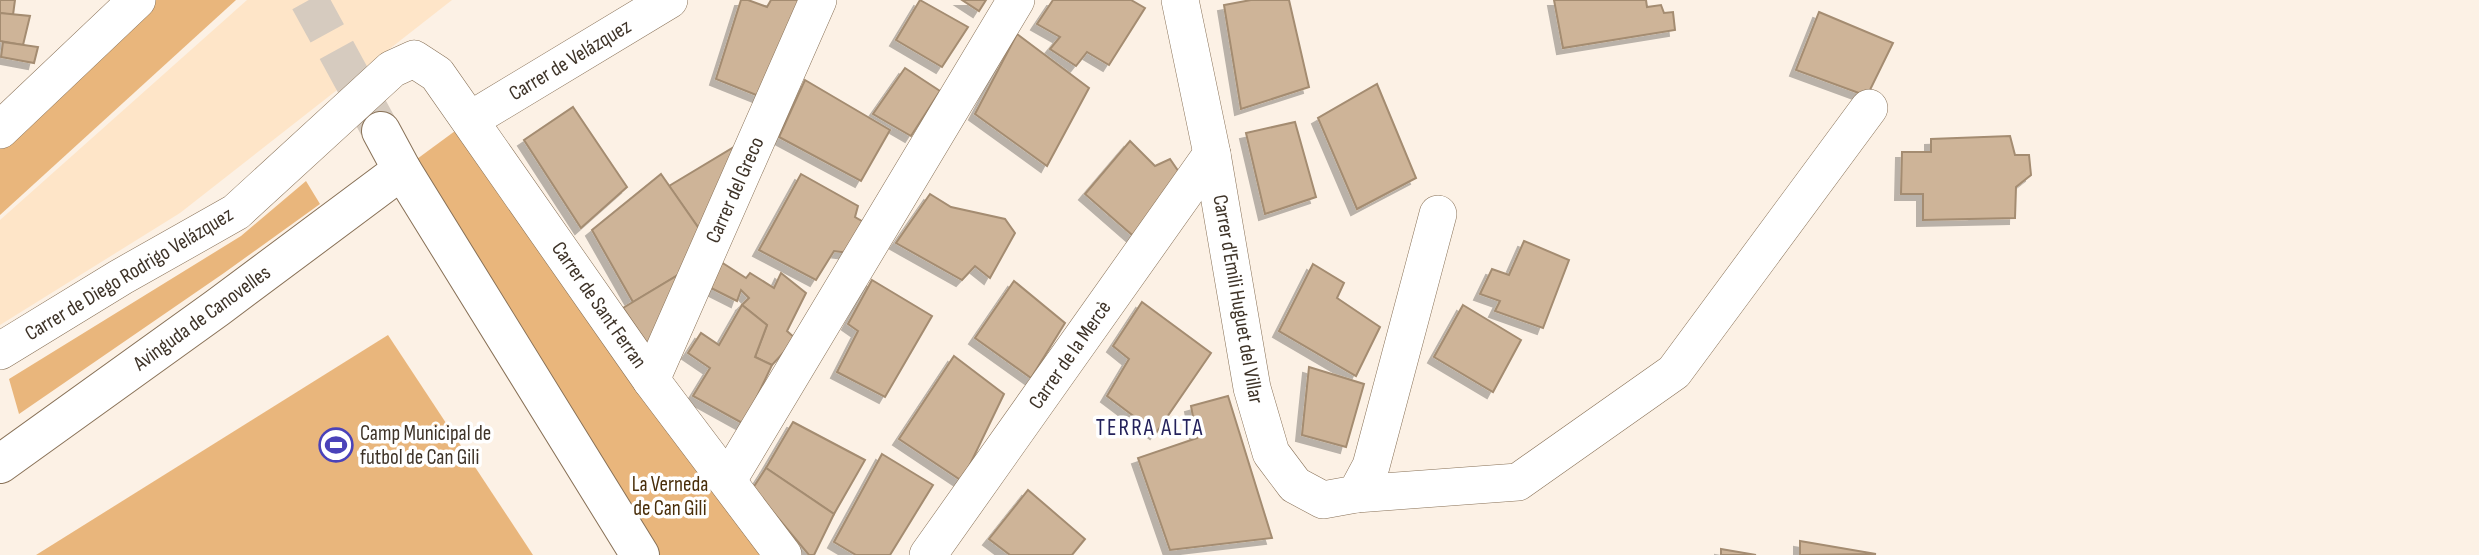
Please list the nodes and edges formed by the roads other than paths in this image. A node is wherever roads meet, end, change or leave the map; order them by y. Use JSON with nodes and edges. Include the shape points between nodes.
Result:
{"nodes":[{"id":1,"x":137,"y":0,"type":"edge"},
{"id":2,"x":669,"y":0,"type":"edge"},
{"id":3,"x":818,"y":0,"type":"edge"},
{"id":4,"x":1016,"y":0,"type":"edge"},
{"id":5,"x":1180,"y":0,"type":"edge"},
{"id":6,"x":414,"y":59,"type":"joint"},
{"id":7,"x":1869,"y":108,"type":"dead end"},
{"id":8,"x":470,"y":120,"type":"junction"},
{"id":9,"x":0,"y":131,"type":"edge"},
{"id":10,"x":380,"y":131,"type":"tunnel mouth"},
{"id":11,"x":1212,"y":154,"type":"junction"},
{"id":12,"x":402,"y":170,"type":"junction"},
{"id":13,"x":1438,"y":214,"type":"dead end"},
{"id":14,"x":0,"y":351,"type":"edge"},
{"id":15,"x":651,"y":380,"type":"junction"},
{"id":16,"x":0,"y":464,"type":"edge"},
{"id":17,"x":728,"y":480,"type":"junction"},
{"id":18,"x":1356,"y":494,"type":"junction"},
{"id":19,"x":640,"y":555,"type":"edge"},
{"id":20,"x":783,"y":555,"type":"edge"},
{"id":21,"x":928,"y":555,"type":"edge"}],
"edges":[{"from":1,"to":9,"type":"street"},
{"from":2,"to":8,"type":"street","name":"Carrer de Velázquez"},
{"from":3,"to":15,"type":"street","name":"Carrer del Greco"},
{"from":4,"to":17,"type":"street"},
{"from":5,"to":11,"type":"street","name":"Carrer d'Emili Huguet del Villar"},
{"from":6,"to":8,"type":"street","name":"Carrer de Sant Ferran","via":[[437,74]]},
{"from":6,"to":14,"type":"street","name":"Carrer de Diego Rodrigo Velázquez","via":[[391,69],[236,212]]},
{"from":7,"to":18,"type":"street","name":"Carrer d'Emili Huguet del Villar","via":[[1674,372],[1518,482]]},
{"from":8,"to":15,"type":"street","name":"Carrer de Sant Ferran"},
{"from":10,"to":12,"type":"street"},
{"from":11,"to":18,"type":"street","name":"Carrer d'Emili Huguet del Villar","via":[[1252,388],[1271,453],[1296,485],[1323,500]]},
{"from":11,"to":21,"type":"street","name":"Carrer de la Mercè"},
{"from":12,"to":16,"type":"street","name":"Avinguda de Canovelles"},
{"from":12,"to":19,"type":"street"},
{"from":13,"to":18,"type":"street","via":[[1371,466]]},
{"from":15,"to":17,"type":"street","name":"Carrer de Sant Ferran"},
{"from":17,"to":20,"type":"street","name":"Carrer de Sant Ferran"}]}
